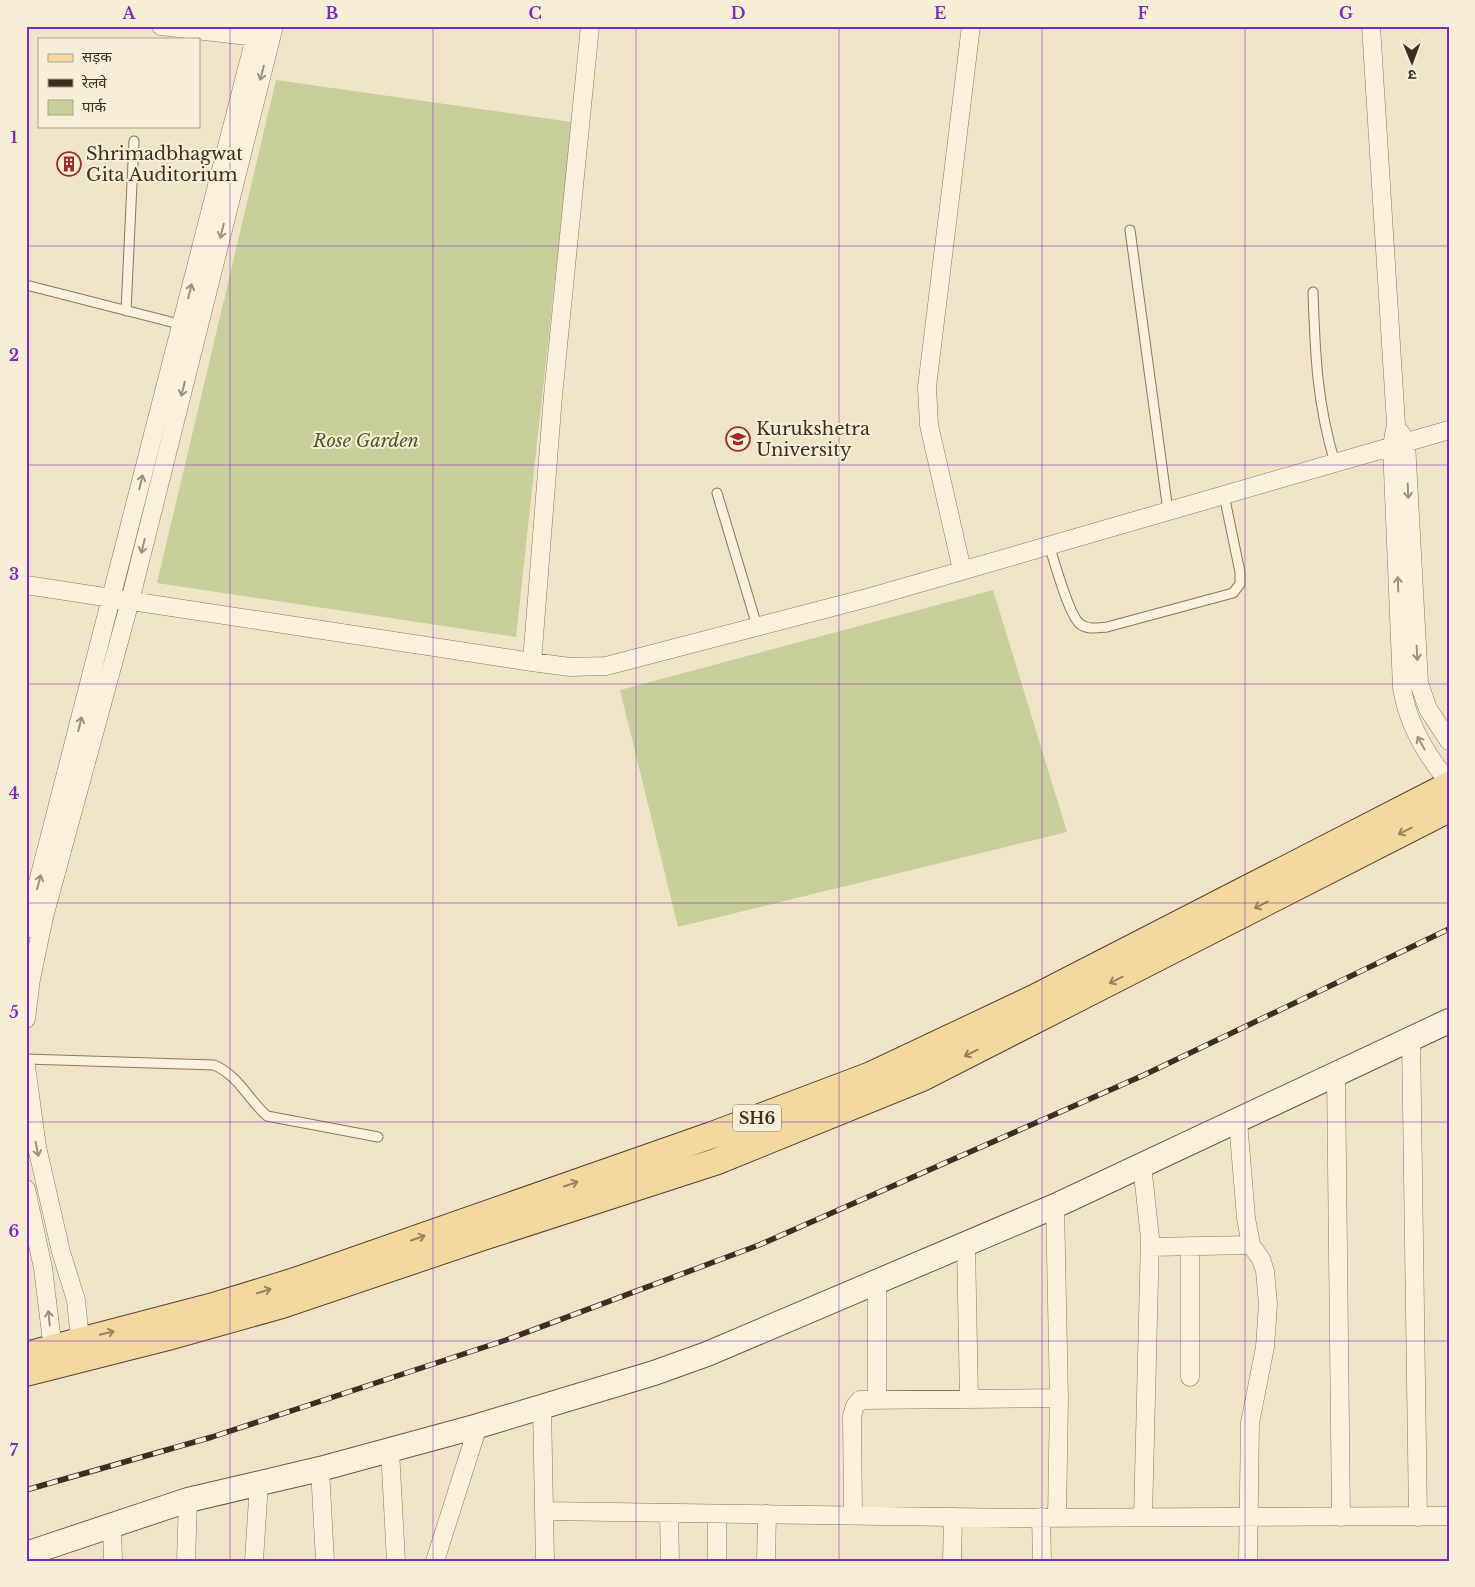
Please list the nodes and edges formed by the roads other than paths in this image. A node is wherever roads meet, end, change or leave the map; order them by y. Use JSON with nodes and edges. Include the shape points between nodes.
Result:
{"nodes":[{"id":1,"x":161,"y":26,"type":"edge"},
{"id":2,"x":590,"y":26,"type":"edge"},
{"id":3,"x":971,"y":26,"type":"edge"},
{"id":4,"x":1370,"y":26,"type":"edge"},
{"id":5,"x":264,"y":32,"type":"edge"},
{"id":6,"x":134,"y":141,"type":"dead end"},
{"id":7,"x":1130,"y":230,"type":"dead end"},
{"id":8,"x":26,"y":285,"type":"edge"},
{"id":9,"x":1313,"y":292,"type":"dead end"},
{"id":10,"x":126,"y":311,"type":"junction"},
{"id":11,"x":190,"y":327,"type":"junction"},
{"id":12,"x":1449,"y":430,"type":"edge"},
{"id":13,"x":1399,"y":444,"type":"junction"},
{"id":14,"x":1335,"y":463,"type":"junction"},
{"id":15,"x":717,"y":493,"type":"dead end"},
{"id":16,"x":1224,"y":495,"type":"junction"},
{"id":17,"x":1168,"y":511,"type":"junction"},
{"id":18,"x":1049,"y":545,"type":"junction"},
{"id":19,"x":962,"y":570,"type":"junction"},
{"id":20,"x":26,"y":585,"type":"edge"},
{"id":21,"x":111,"y":598,"type":"junction"},
{"id":22,"x":130,"y":601,"type":"junction"},
{"id":23,"x":757,"y":626,"type":"junction"},
{"id":24,"x":532,"y":662,"type":"junction"},
{"id":25,"x":1449,"y":740,"type":"edge"},
{"id":26,"x":1449,"y":784,"type":"edge"},
{"id":27,"x":1449,"y":809,"type":"edge"},
{"id":28,"x":30,"y":927,"type":"edge"},
{"id":29,"x":26,"y":1019,"type":"edge"},
{"id":30,"x":1449,"y":1021,"type":"edge"},
{"id":31,"x":1411,"y":1038,"type":"junction"},
{"id":32,"x":26,"y":1059,"type":"edge"},
{"id":33,"x":26,"y":1066,"type":"edge"},
{"id":34,"x":1336,"y":1075,"type":"junction"},
{"id":35,"x":1238,"y":1121,"type":"junction"},
{"id":36,"x":378,"y":1137,"type":"dead end"},
{"id":37,"x":1142,"y":1165,"type":"junction"},
{"id":38,"x":26,"y":1189,"type":"edge"},
{"id":39,"x":1055,"y":1206,"type":"junction"},
{"id":40,"x":966,"y":1245,"type":"junction"},
{"id":41,"x":1251,"y":1245,"type":"junction"},
{"id":42,"x":1190,"y":1246,"type":"junction"},
{"id":43,"x":1150,"y":1247,"type":"junction"},
{"id":44,"x":877,"y":1283,"type":"junction"},
{"id":45,"x":81,"y":1350,"type":"junction"},
{"id":46,"x":26,"y":1355,"type":"edge"},
{"id":47,"x":54,"y":1357,"type":"junction"},
{"id":48,"x":26,"y":1373,"type":"edge"},
{"id":49,"x":1190,"y":1377,"type":"dead end"},
{"id":50,"x":969,"y":1398,"type":"junction"},
{"id":51,"x":1059,"y":1398,"type":"junction"},
{"id":52,"x":877,"y":1399,"type":"junction"},
{"id":53,"x":542,"y":1407,"type":"junction"},
{"id":54,"x":478,"y":1426,"type":"junction"},
{"id":55,"x":390,"y":1450,"type":"junction"},
{"id":56,"x":320,"y":1469,"type":"junction"},
{"id":57,"x":259,"y":1483,"type":"junction"},
{"id":58,"x":188,"y":1500,"type":"junction"},
{"id":59,"x":545,"y":1511,"type":"junction"},
{"id":60,"x":669,"y":1514,"type":"junction"},
{"id":61,"x":767,"y":1514,"type":"junction"},
{"id":62,"x":717,"y":1515,"type":"junction"},
{"id":63,"x":854,"y":1515,"type":"junction"},
{"id":64,"x":1418,"y":1516,"type":"junction"},
{"id":65,"x":1449,"y":1516,"type":"edge"},
{"id":66,"x":953,"y":1517,"type":"junction"},
{"id":67,"x":1049,"y":1517,"type":"junction"},
{"id":68,"x":1143,"y":1517,"type":"junction"},
{"id":69,"x":1341,"y":1517,"type":"junction"},
{"id":70,"x":1250,"y":1518,"type":"junction"},
{"id":71,"x":112,"y":1526,"type":"junction"},
{"id":72,"x":26,"y":1554,"type":"edge"},
{"id":73,"x":113,"y":1561,"type":"edge"},
{"id":74,"x":186,"y":1561,"type":"edge"},
{"id":75,"x":254,"y":1561,"type":"edge"},
{"id":76,"x":325,"y":1561,"type":"edge"},
{"id":77,"x":396,"y":1561,"type":"edge"},
{"id":78,"x":435,"y":1561,"type":"edge"},
{"id":79,"x":545,"y":1561,"type":"edge"},
{"id":80,"x":670,"y":1561,"type":"edge"},
{"id":81,"x":717,"y":1561,"type":"edge"},
{"id":82,"x":766,"y":1561,"type":"edge"},
{"id":83,"x":952,"y":1561,"type":"edge"},
{"id":84,"x":1042,"y":1561,"type":"edge"},
{"id":85,"x":1248,"y":1561,"type":"edge"}],
"edges":[{"from":1,"to":5,"type":"street"},
{"from":2,"to":24,"type":"street","via":[[554,386]]},
{"from":3,"to":19,"type":"street","via":[[927,387],[928,426]]},
{"from":4,"to":13,"type":"street"},
{"from":5,"to":11,"type":"street"},
{"from":6,"to":10,"type":"lane"},
{"from":7,"to":17,"type":"lane"},
{"from":8,"to":10,"type":"lane"},
{"from":9,"to":14,"type":"lane","via":[[1318,384],[1324,426]]},
{"from":10,"to":11,"type":"lane"},
{"from":21,"to":11,"type":"street","one_way":true},
{"from":11,"to":22,"type":"street","one_way":true},
{"from":12,"to":13,"type":"street"},
{"from":13,"to":14,"type":"street"},
{"from":13,"to":25,"type":"street","one_way":true,"via":[[1419,683],[1428,709]]},
{"from":26,"to":13,"type":"street","one_way":true,"via":[[1420,743],[1406,709],[1402,688]]},
{"from":14,"to":16,"type":"street"},
{"from":15,"to":23,"type":"lane"},
{"from":16,"to":17,"type":"street"},
{"from":16,"to":18,"type":"lane","via":[[1240,572],[1240,584],[1234,593],[1106,628],[1088,628],[1078,623],[1072,612]]},
{"from":17,"to":18,"type":"street"},
{"from":18,"to":19,"type":"street"},
{"from":19,"to":23,"type":"street"},
{"from":20,"to":21,"type":"street"},
{"from":21,"to":22,"type":"street"},
{"from":28,"to":21,"type":"street","one_way":true},
{"from":22,"to":24,"type":"street"},
{"from":22,"to":28,"type":"street"},
{"from":23,"to":24,"type":"street","via":[[606,666],[570,667]]},
{"from":45,"to":26,"type":"main road","number":"SH6","one_way":true,"via":[[295,1281],[871,1075],[1034,998]]},
{"from":27,"to":45,"type":"main road","number":"SH6","one_way":true,"via":[[922,1078],[715,1162],[282,1305]]},
{"from":28,"to":29,"type":"street","via":[[31,978]]},
{"from":30,"to":31,"type":"street"},
{"from":31,"to":34,"type":"street"},
{"from":31,"to":64,"type":"street"},
{"from":32,"to":36,"type":"lane","via":[[214,1065],[232,1075],[267,1116]]},
{"from":33,"to":45,"type":"street","one_way":true,"via":[[37,1146],[61,1252],[76,1300]]},
{"from":34,"to":35,"type":"street"},
{"from":34,"to":69,"type":"street"},
{"from":35,"to":37,"type":"street"},
{"from":35,"to":41,"type":"street","via":[[1243,1198]]},
{"from":37,"to":39,"type":"street"},
{"from":37,"to":43,"type":"street"},
{"from":47,"to":38,"type":"street","one_way":true,"via":[[43,1268]]},
{"from":39,"to":40,"type":"street"},
{"from":39,"to":51,"type":"street"},
{"from":40,"to":44,"type":"street"},
{"from":40,"to":50,"type":"street"},
{"from":41,"to":42,"type":"street"},
{"from":41,"to":70,"type":"street","via":[[1261,1258],[1265,1271],[1268,1311],[1265,1347],[1250,1423]]},
{"from":42,"to":43,"type":"street"},
{"from":42,"to":49,"type":"street"},
{"from":43,"to":68,"type":"street"},
{"from":44,"to":52,"type":"street"},
{"from":44,"to":53,"type":"street","via":[[707,1354]]},
{"from":45,"to":47,"type":"main road","number":"SH6"},
{"from":46,"to":47,"type":"main road","number":"SH6"},
{"from":47,"to":48,"type":"main road","number":"SH6"},
{"from":50,"to":51,"type":"street"},
{"from":50,"to":52,"type":"street"},
{"from":51,"to":67,"type":"street"},
{"from":52,"to":63,"type":"street","via":[[860,1400],[852,1416]]},
{"from":53,"to":54,"type":"street"},
{"from":53,"to":59,"type":"street"},
{"from":54,"to":55,"type":"street"},
{"from":54,"to":78,"type":"street"},
{"from":55,"to":56,"type":"street"},
{"from":55,"to":77,"type":"street"},
{"from":56,"to":57,"type":"street"},
{"from":56,"to":76,"type":"street"},
{"from":57,"to":58,"type":"street"},
{"from":57,"to":75,"type":"street"},
{"from":58,"to":71,"type":"street"},
{"from":58,"to":74,"type":"street"},
{"from":59,"to":60,"type":"street"},
{"from":59,"to":79,"type":"street"},
{"from":60,"to":62,"type":"street"},
{"from":60,"to":80,"type":"street"},
{"from":61,"to":62,"type":"street"},
{"from":61,"to":63,"type":"street"},
{"from":61,"to":82,"type":"street"},
{"from":62,"to":81,"type":"street"},
{"from":63,"to":66,"type":"street"},
{"from":64,"to":65,"type":"street"},
{"from":64,"to":69,"type":"street"},
{"from":66,"to":67,"type":"street"},
{"from":66,"to":83,"type":"street"},
{"from":67,"to":68,"type":"street"},
{"from":67,"to":84,"type":"street"},
{"from":68,"to":70,"type":"street"},
{"from":69,"to":70,"type":"street"},
{"from":70,"to":85,"type":"street"},
{"from":71,"to":72,"type":"street"},
{"from":71,"to":73,"type":"street"}]}
